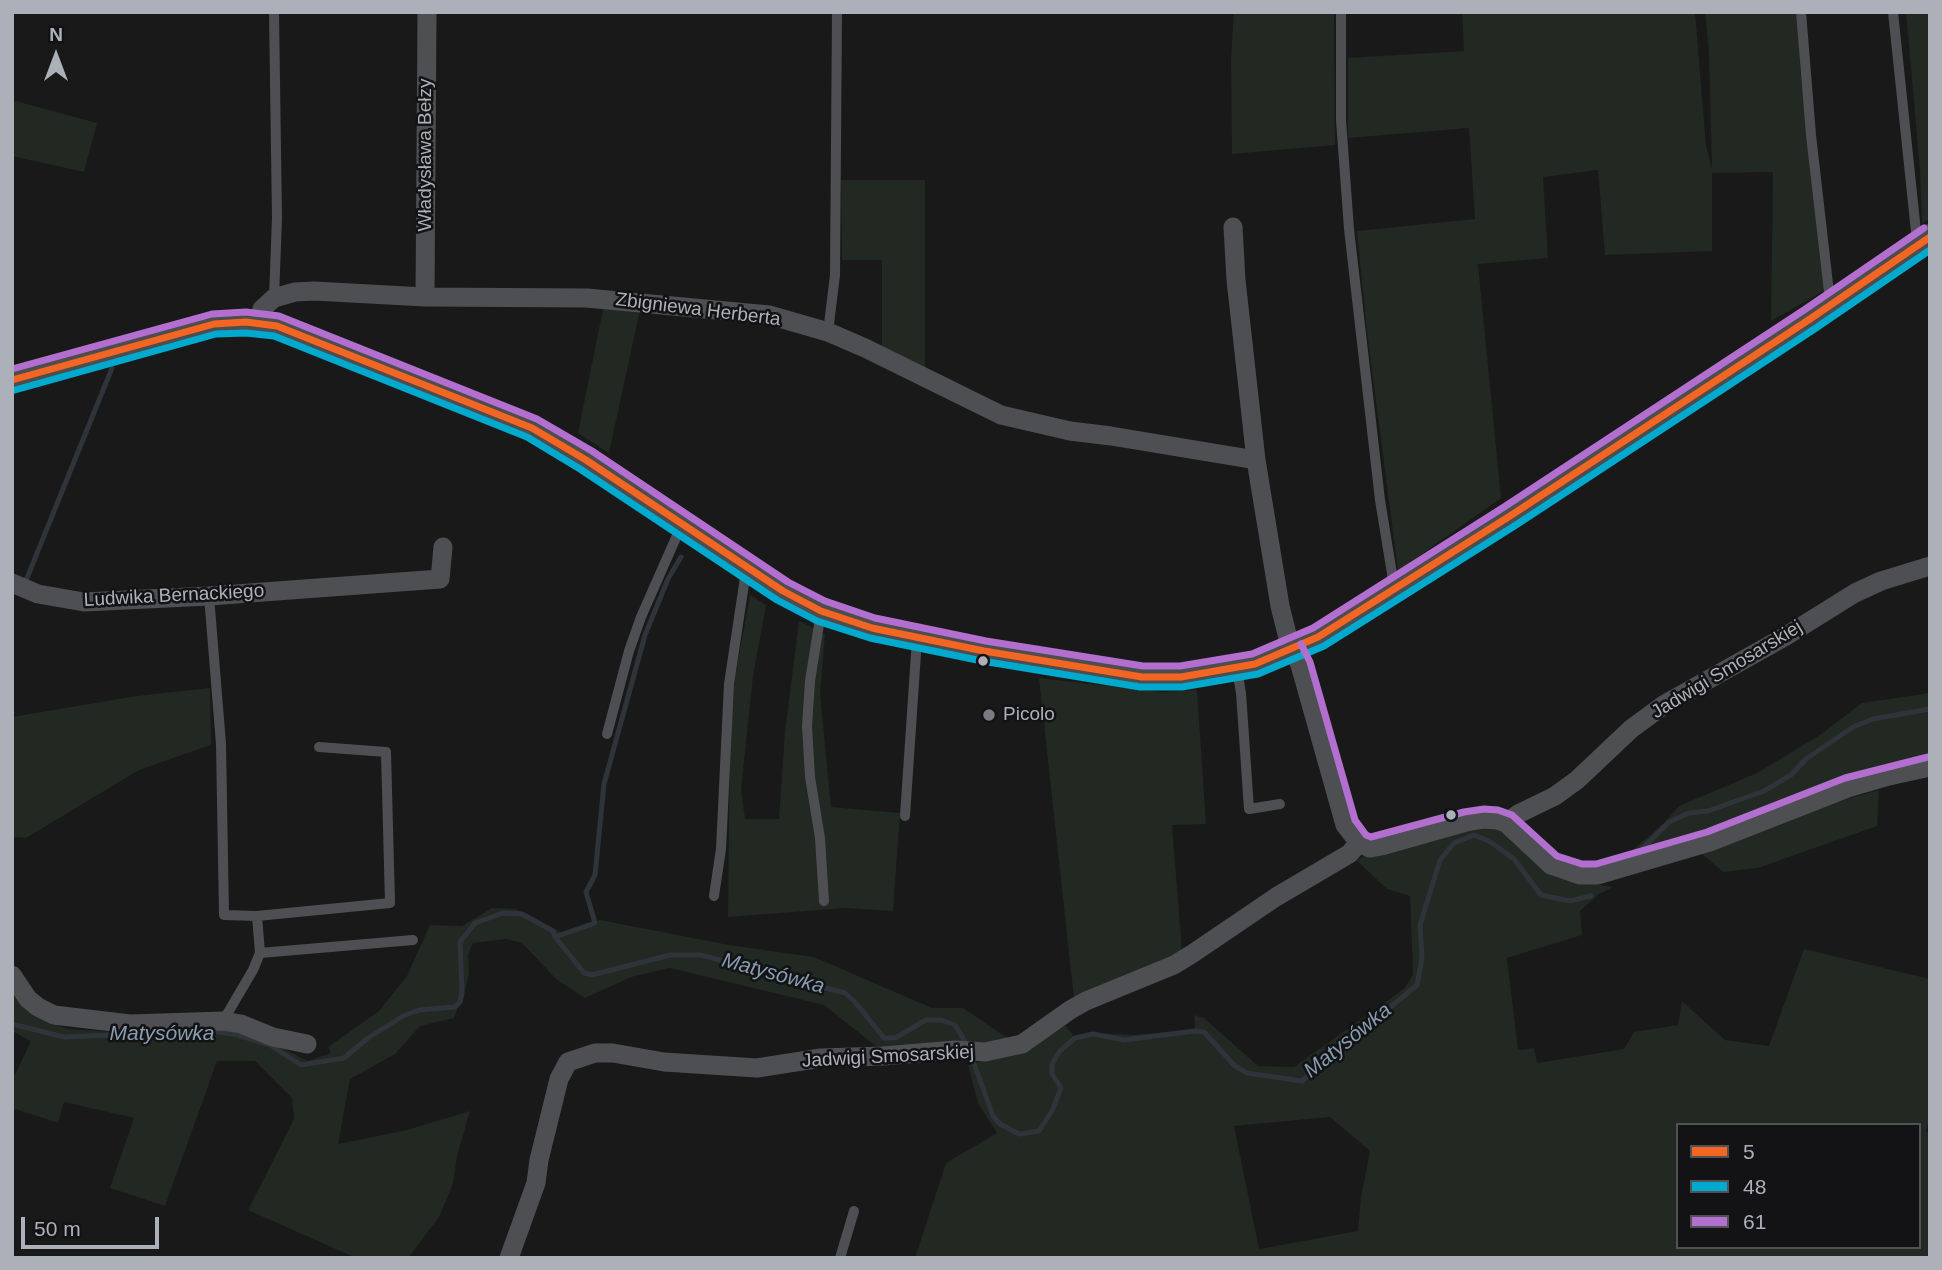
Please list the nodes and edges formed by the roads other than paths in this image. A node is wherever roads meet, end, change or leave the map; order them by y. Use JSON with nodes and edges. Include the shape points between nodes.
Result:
{"nodes":[{"id":1,"x":274,"y":12,"type":"edge"},
{"id":2,"x":427,"y":12,"type":"edge"},
{"id":3,"x":837,"y":12,"type":"edge"},
{"id":4,"x":1341,"y":12,"type":"edge"},
{"id":5,"x":1801,"y":12,"type":"edge"},
{"id":6,"x":1893,"y":12,"type":"edge"},
{"id":7,"x":1233,"y":227,"type":"dead end"},
{"id":8,"x":1924,"y":241,"type":"edge"},
{"id":9,"x":425,"y":297,"type":"junction"},
{"id":10,"x":274,"y":298,"type":"junction"},
{"id":11,"x":1831,"y":305,"type":"junction"},
{"id":12,"x":258,"y":323,"type":"junction"},
{"id":13,"x":828,"y":332,"type":"junction"},
{"id":14,"x":12,"y":380,"type":"edge"},
{"id":15,"x":1256,"y":460,"type":"junction"},
{"id":16,"x":682,"y":524,"type":"junction"},
{"id":17,"x":443,"y":547,"type":"dead end"},
{"id":18,"x":1930,"y":566,"type":"edge"},
{"id":19,"x":747,"y":567,"type":"junction"},
{"id":20,"x":12,"y":583,"type":"edge"},
{"id":21,"x":1394,"y":590,"type":"junction"},
{"id":22,"x":209,"y":596,"type":"junction"},
{"id":23,"x":821,"y":611,"type":"junction"},
{"id":24,"x":917,"y":638,"type":"junction"},
{"id":25,"x":1292,"y":649,"type":"junction"},
{"id":26,"x":1237,"y":668,"type":"junction"},
{"id":27,"x":607,"y":734,"type":"dead end"},
{"id":28,"x":319,"y":747,"type":"dead end"},
{"id":29,"x":1930,"y":767,"type":"edge"},
{"id":30,"x":1280,"y":804,"type":"dead end"},
{"id":31,"x":905,"y":816,"type":"dead end"},
{"id":32,"x":1506,"y":823,"type":"junction"},
{"id":33,"x":1359,"y":843,"type":"junction"},
{"id":34,"x":714,"y":896,"type":"dead end"},
{"id":35,"x":824,"y":901,"type":"dead end"},
{"id":36,"x":257,"y":916,"type":"junction"},
{"id":37,"x":413,"y":940,"type":"dead end"},
{"id":38,"x":260,"y":953,"type":"junction"},
{"id":39,"x":12,"y":975,"type":"edge"},
{"id":40,"x":223,"y":1021,"type":"junction"},
{"id":41,"x":307,"y":1044,"type":"dead end"},
{"id":42,"x":854,"y":1211,"type":"dead end"},
{"id":43,"x":509,"y":1258,"type":"edge"},
{"id":44,"x":840,"y":1258,"type":"edge"}],
"edges":[{"from":1,"to":10,"type":"lane"},
{"from":2,"to":9,"type":"street","name":"Władysława Bełzy"},
{"from":3,"to":13,"type":"lane","via":[[835,275]]},
{"from":4,"to":21,"type":"lane","via":[[1341,120],[1349,229]]},
{"from":5,"to":11,"type":"lane"},
{"from":6,"to":8,"type":"lane"},
{"from":7,"to":15,"type":"street"},
{"from":8,"to":11,"type":"street"},
{"from":9,"to":10,"type":"street","name":"Zbigniewa Herberta","via":[[314,291]]},
{"from":9,"to":13,"type":"street","name":"Zbigniewa Herberta","via":[[655,303],[769,315]]},
{"from":10,"to":12,"type":"street","via":[[262,309]]},
{"from":11,"to":21,"type":"street"},
{"from":12,"to":14,"type":"street","via":[[195,328]]},
{"from":12,"to":16,"type":"street","via":[[276,326],[532,428]]},
{"from":13,"to":15,"type":"street","name":"Zbigniewa Herberta","via":[[1000,415],[1070,431]]},
{"from":15,"to":25,"type":"street","via":[[1276,585]]},
{"from":16,"to":19,"type":"street"},
{"from":16,"to":27,"type":"lane","via":[[641,617]]},
{"from":17,"to":22,"type":"street","name":"Ludwika Bernackiego","via":[[440,579]]},
{"from":18,"to":32,"type":"street","name":"Jadwigi Smosarskiej","via":[[1855,593],[1665,704],[1577,780]]},
{"from":19,"to":23,"type":"street"},
{"from":19,"to":34,"type":"lane","via":[[727,696],[721,849]]},
{"from":20,"to":22,"type":"street","name":"Ludwika Bernackiego","via":[[38,594],[84,601]]},
{"from":21,"to":25,"type":"street"},
{"from":22,"to":36,"type":"lane","via":[[221,744],[224,915]]},
{"from":23,"to":24,"type":"street"},
{"from":23,"to":35,"type":"lane","via":[[807,726]]},
{"from":24,"to":26,"type":"street","via":[[1142,677],[1181,677]]},
{"from":24,"to":31,"type":"lane"},
{"from":25,"to":26,"type":"street"},
{"from":25,"to":33,"type":"street","via":[[1345,825]]},
{"from":26,"to":30,"type":"lane","via":[[1249,809]]},
{"from":28,"to":36,"type":"lane","via":[[386,752],[390,903]]},
{"from":29,"to":32,"type":"street","via":[[1848,788],[1710,842],[1598,875],[1580,875],[1551,865]]},
{"from":32,"to":33,"type":"street","via":[[1484,819],[1381,846]]},
{"from":33,"to":43,"type":"street","name":"Jadwigi Smosarskiej","via":[[1349,854],[1174,965],[1086,1001],[1023,1044],[985,1052],[821,1058],[757,1068],[613,1054],[568,1062],[559,1079],[536,1183]]},
{"from":36,"to":38,"type":"lane"},
{"from":37,"to":38,"type":"lane"},
{"from":38,"to":40,"type":"lane"},
{"from":39,"to":40,"type":"street","via":[[28,999],[54,1015],[130,1024]]},
{"from":40,"to":41,"type":"street"},
{"from":42,"to":44,"type":"lane"}]}
